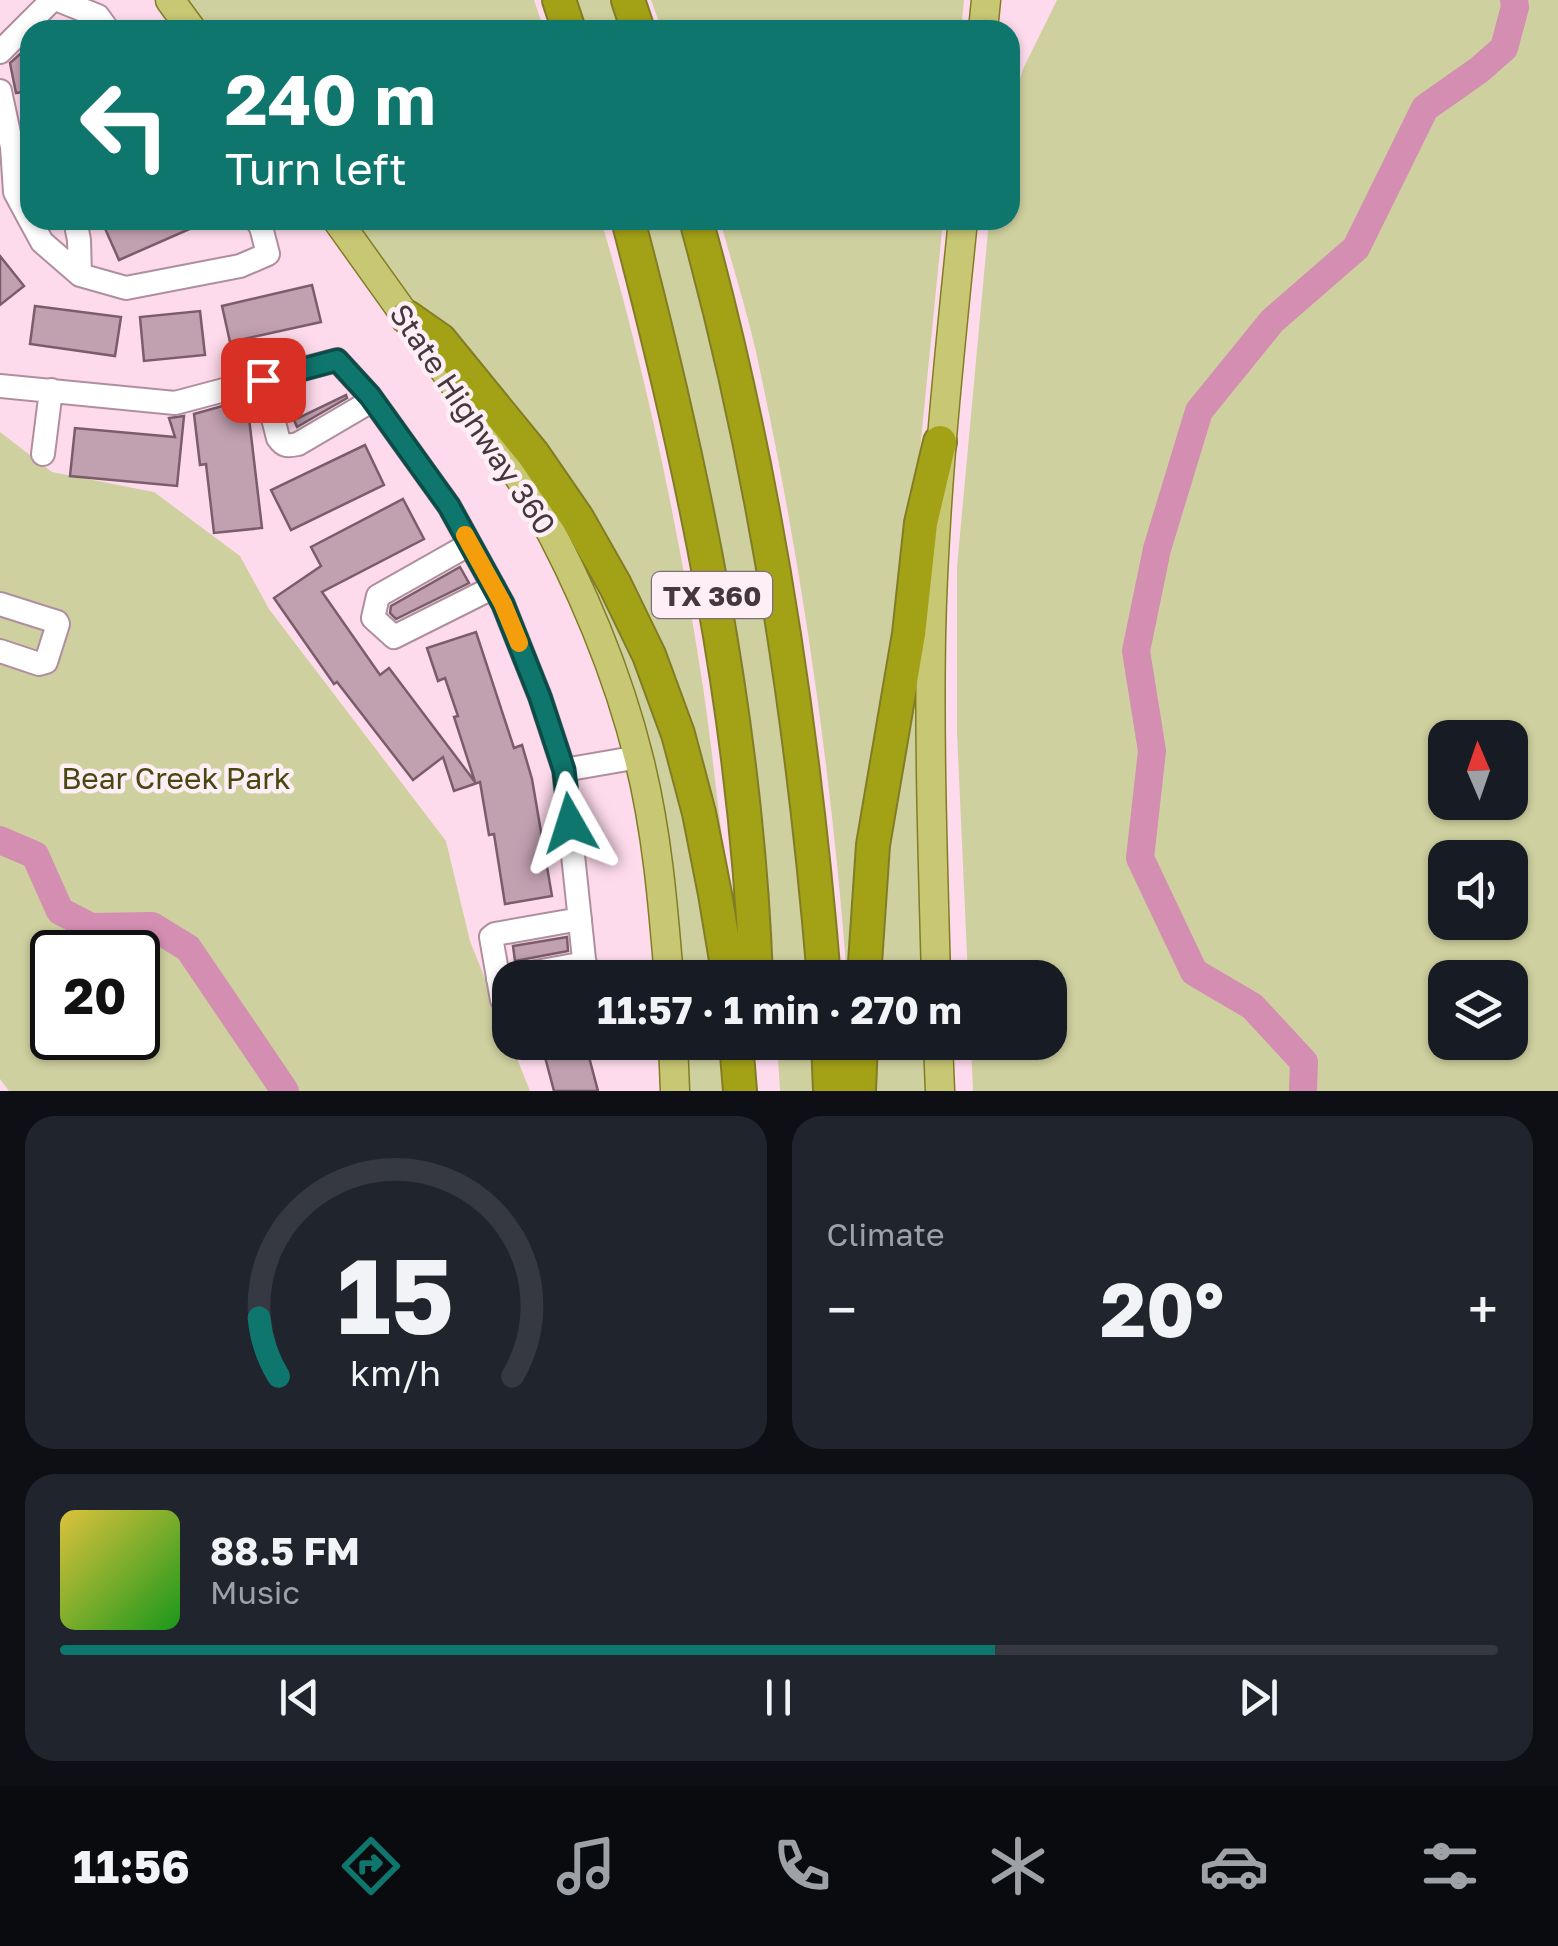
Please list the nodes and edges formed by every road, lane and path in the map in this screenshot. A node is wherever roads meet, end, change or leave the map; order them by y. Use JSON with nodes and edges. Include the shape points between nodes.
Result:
{"nodes":[{"id":1,"x":55,"y":0,"type":"edge"},
{"id":2,"x":34,"y":20,"type":"edge"},
{"id":3,"x":101,"y":20,"type":"edge"},
{"id":4,"x":20,"y":33,"type":"edge"},
{"id":5,"x":0,"y":52,"type":"edge"},
{"id":6,"x":2,"y":100,"type":"edge"},
{"id":7,"x":20,"y":200,"type":"edge"},
{"id":8,"x":35,"y":230,"type":"edge"},
{"id":9,"x":76,"y":230,"type":"edge"},
{"id":10,"x":262,"y":230,"type":"edge"},
{"id":11,"x":343,"y":230,"type":"edge"},
{"id":12,"x":630,"y":230,"type":"edge"},
{"id":13,"x":698,"y":230,"type":"edge"},
{"id":14,"x":963,"y":230,"type":"edge"},
{"id":15,"x":80,"y":275,"type":"junction"},
{"id":16,"x":407,"y":317,"type":"junction"},
{"id":17,"x":263,"y":380,"type":"junction"},
{"id":18,"x":0,"y":386,"type":"edge"},
{"id":19,"x":51,"y":390,"type":"junction"},
{"id":20,"x":373,"y":400,"type":"junction"},
{"id":21,"x":940,"y":442,"type":"junction"},
{"id":22,"x":44,"y":454,"type":"dead end"},
{"id":23,"x":470,"y":544,"type":"junction"},
{"id":24,"x":494,"y":587,"type":"junction"},
{"id":25,"x":0,"y":604,"type":"edge"},
{"id":26,"x":0,"y":651,"type":"edge"},
{"id":27,"x":639,"y":756,"type":"junction"},
{"id":28,"x":564,"y":770,"type":"junction"},
{"id":29,"x":580,"y":919,"type":"junction"},
{"id":30,"x":494,"y":960,"type":"edge"},
{"id":31,"x":584,"y":960,"type":"edge"},
{"id":32,"x":668,"y":960,"type":"edge"},
{"id":33,"x":726,"y":960,"type":"edge"},
{"id":34,"x":755,"y":960,"type":"edge"},
{"id":35,"x":822,"y":960,"type":"edge"},
{"id":36,"x":865,"y":960,"type":"edge"},
{"id":37,"x":936,"y":960,"type":"edge"},
{"id":38,"x":674,"y":1060,"type":"edge"},
{"id":39,"x":737,"y":1060,"type":"edge"},
{"id":40,"x":759,"y":1060,"type":"edge"},
{"id":41,"x":829,"y":1060,"type":"edge"},
{"id":42,"x":861,"y":1060,"type":"edge"},
{"id":43,"x":939,"y":1060,"type":"edge"},
{"id":44,"x":675,"y":1091,"type":"edge"},
{"id":45,"x":740,"y":1091,"type":"edge"},
{"id":46,"x":760,"y":1091,"type":"edge"},
{"id":47,"x":830,"y":1091,"type":"edge"},
{"id":48,"x":859,"y":1091,"type":"edge"},
{"id":49,"x":940,"y":1091,"type":"edge"}],
"edges":[{"from":1,"to":2,"type":"lane"},
{"from":1,"to":3,"type":"lane"},
{"from":4,"to":5,"type":"lane"},
{"from":6,"to":7,"type":"lane"},
{"from":8,"to":15,"type":"lane"},
{"from":9,"to":15,"type":"lane"},
{"from":10,"to":15,"type":"lane","via":[[268,254],[240,266],[126,288]]},
{"from":11,"to":16,"type":"main road","name":"State Highway 360"},
{"from":12,"to":34,"type":"highway","number":"TX 360","via":[[677,417],[718,630]]},
{"from":13,"to":35,"type":"highway","number":"TX 360","via":[[747,430],[784,626]]},
{"from":14,"to":21,"type":"main road"},
{"from":16,"to":27,"type":"main road","name":"State Highway 360","via":[[536,506],[598,637]]},
{"from":16,"to":33,"type":"highway","via":[[440,340],[533,454],[615,584],[678,734]]},
{"from":17,"to":19,"type":"lane","via":[[175,403]]},
{"from":17,"to":20,"type":"lane","via":[[337,360]]},
{"from":17,"to":20,"type":"lane","via":[[278,438],[289,446]]},
{"from":18,"to":19,"type":"lane"},
{"from":19,"to":22,"type":"lane"},
{"from":20,"to":23,"type":"lane"},
{"from":21,"to":36,"type":"highway","via":[[921,523],[873,845]]},
{"from":21,"to":37,"type":"main road","via":[[930,747]]},
{"from":23,"to":24,"type":"lane"},
{"from":23,"to":24,"type":"lane","via":[[378,596],[374,618],[394,636]]},
{"from":24,"to":28,"type":"lane"},
{"from":25,"to":26,"type":"lane","via":[[58,624],[46,662]]},
{"from":27,"to":28,"type":"lane"},
{"from":27,"to":32,"type":"main road","name":"State Highway 360"},
{"from":28,"to":29,"type":"lane"},
{"from":29,"to":30,"type":"lane","via":[[495,934]]},
{"from":29,"to":31,"type":"lane"},
{"from":38,"to":44,"type":"main road"},
{"from":39,"to":45,"type":"highway"},
{"from":40,"to":46,"type":"highway"},
{"from":41,"to":47,"type":"highway"},
{"from":42,"to":48,"type":"highway"},
{"from":43,"to":49,"type":"main road"}]}
